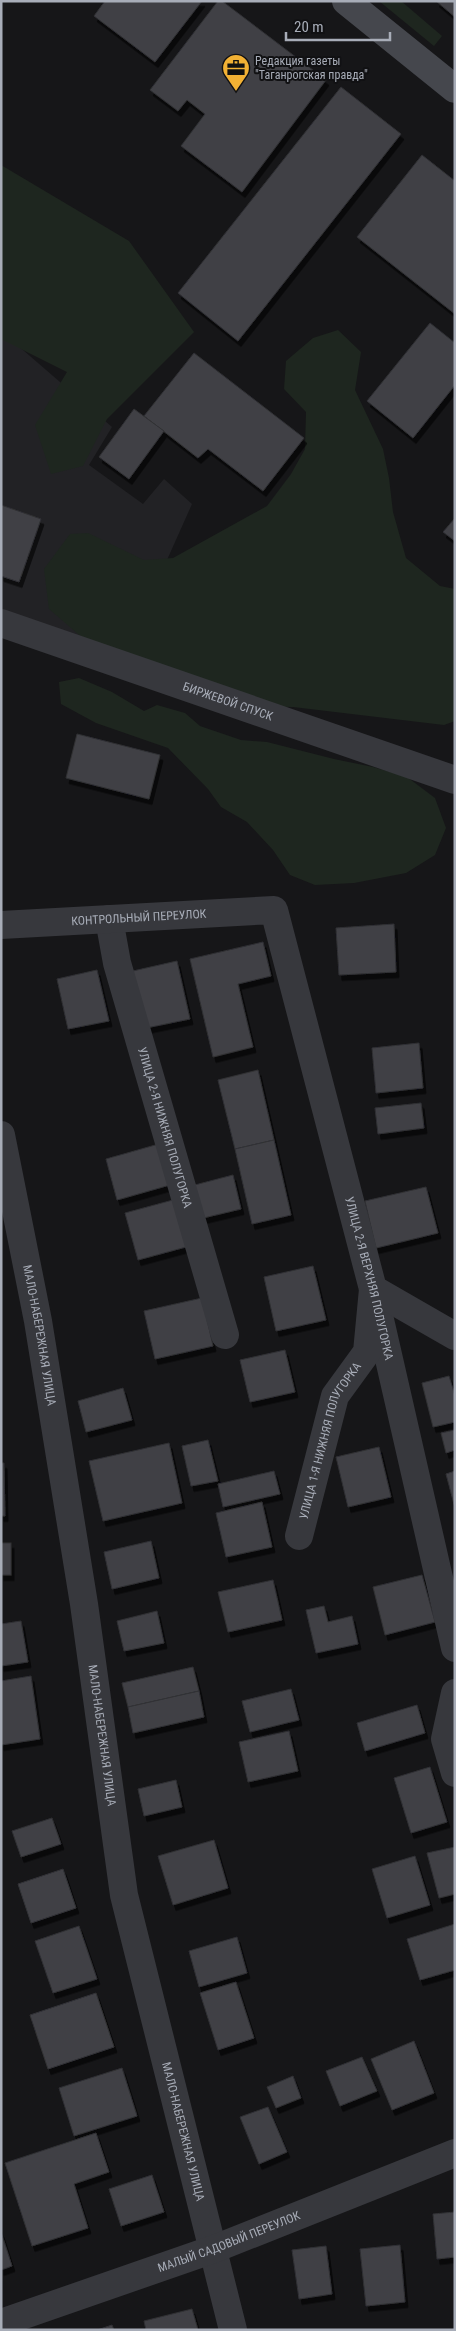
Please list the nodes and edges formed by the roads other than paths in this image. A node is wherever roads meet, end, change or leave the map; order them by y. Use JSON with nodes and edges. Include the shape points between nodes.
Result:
{"nodes":[{"id":1,"x":346,"y":1,"type":"edge"},
{"id":2,"x":455,"y":89,"type":"edge"},
{"id":3,"x":1,"y":623,"type":"edge"},
{"id":4,"x":455,"y":780,"type":"edge"},
{"id":5,"x":274,"y":910,"type":"joint"},
{"id":6,"x":109,"y":919,"type":"junction"},
{"id":7,"x":1,"y":925,"type":"edge"},
{"id":8,"x":1,"y":1135,"type":"edge"},
{"id":9,"x":373,"y":1289,"type":"junction"},
{"id":10,"x":224,"y":1335,"type":"dead end"},
{"id":11,"x":455,"y":1336,"type":"edge"},
{"id":12,"x":298,"y":1536,"type":"dead end"},
{"id":13,"x":455,"y":1648,"type":"edge"},
{"id":14,"x":455,"y":1693,"type":"edge"},
{"id":15,"x":455,"y":1774,"type":"edge"},
{"id":16,"x":455,"y":2153,"type":"edge"},
{"id":17,"x":214,"y":2249,"type":"junction"},
{"id":18,"x":1,"y":2322,"type":"edge"},
{"id":19,"x":233,"y":2330,"type":"edge"}],
"edges":[{"from":1,"to":2,"type":"main road"},
{"from":3,"to":4,"type":"street","name":"БИРЖЕВОЙ СПУСК"},
{"from":5,"to":6,"type":"street","name":"КОНТРОЛЬНЫЙ ПЕРЕУЛОК"},
{"from":5,"to":9,"type":"street","name":"УЛИЦА 2-Я ВЕРХНЯЯ ПОЛУГОРКА"},
{"from":6,"to":7,"type":"street","name":"КОНТРОЛЬНЫЙ ПЕРЕУЛОК"},
{"from":6,"to":10,"type":"street","name":"УЛИЦА 2-Я НИЖНЯЯ ПОЛУГОРКА","via":[[117,963]]},
{"from":8,"to":17,"type":"street","name":"МАЛО-НАБЕРЕЖНАЯ УЛИЦА","via":[[38,1321],[84,1604],[124,1895]]},
{"from":9,"to":11,"type":"street"},
{"from":9,"to":12,"type":"street","name":"УЛИЦА 1-Я НИЖНЯЯ ПОЛУГОРКА","via":[[367,1352],[335,1396]]},
{"from":9,"to":13,"type":"street","name":"УЛИЦА 2-Я ВЕРХНЯЯ ПОЛУГОРКА"},
{"from":14,"to":15,"type":"street","via":[[445,1739]]},
{"from":16,"to":17,"type":"street","name":"МАЛЫЙ САДОВЫЙ ПЕРЕУЛОК"},
{"from":17,"to":18,"type":"street","name":"МАЛЫЙ САДОВЫЙ ПЕРЕУЛОК"},
{"from":17,"to":19,"type":"street","name":"МАЛО-НАБЕРЕЖНАЯ УЛИЦА"}]}
